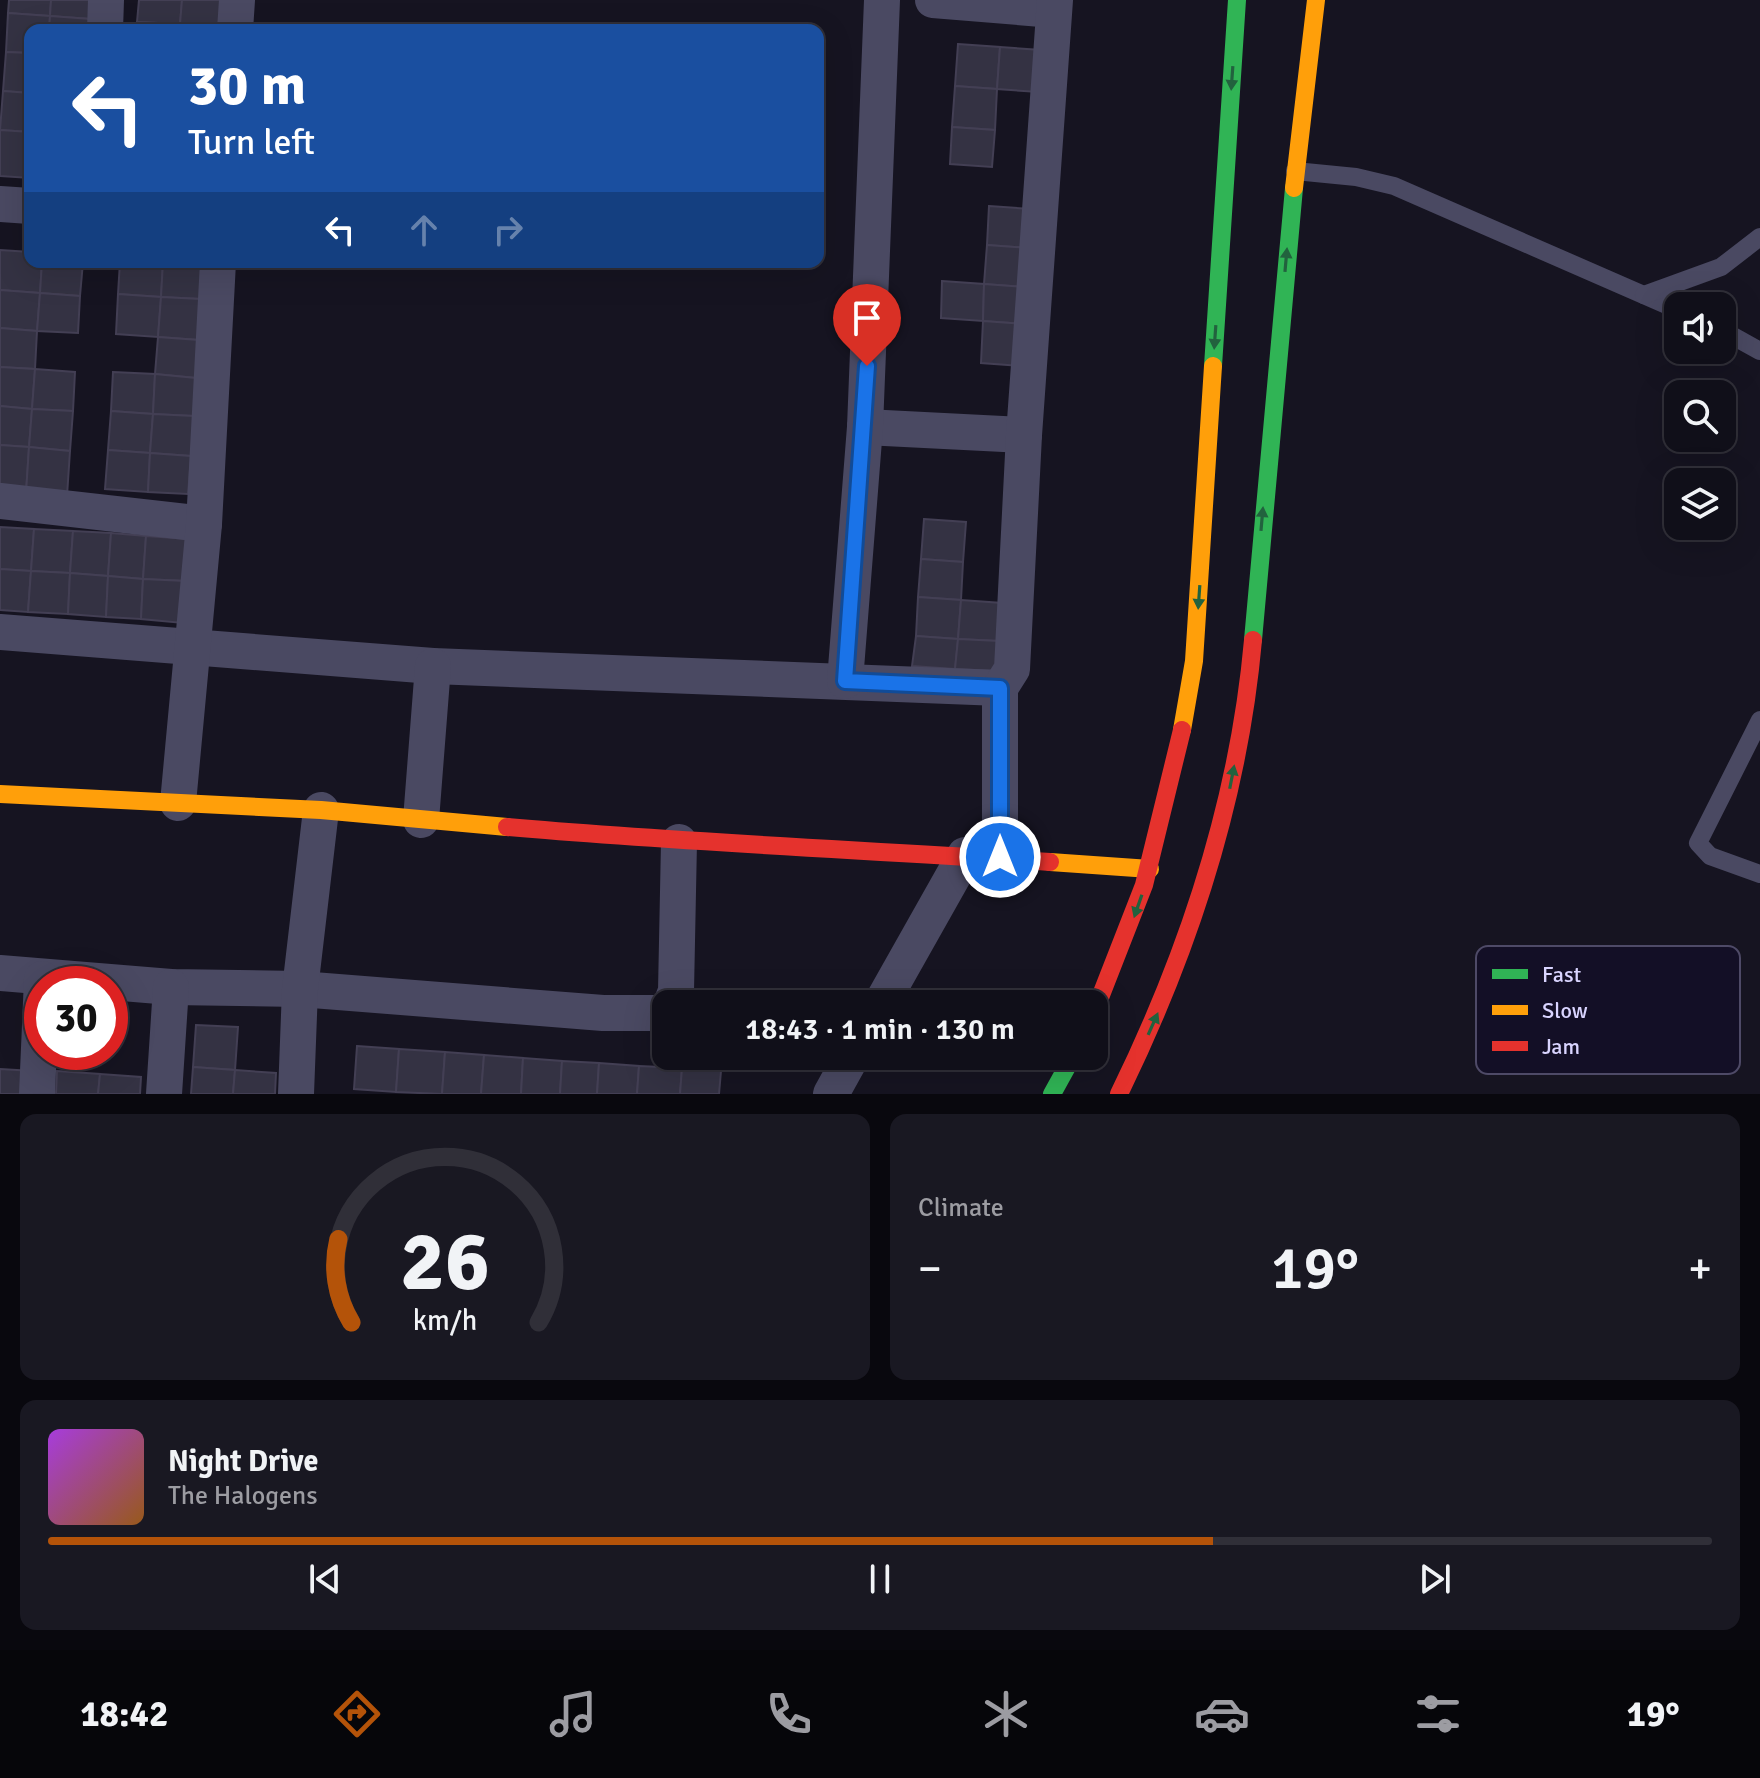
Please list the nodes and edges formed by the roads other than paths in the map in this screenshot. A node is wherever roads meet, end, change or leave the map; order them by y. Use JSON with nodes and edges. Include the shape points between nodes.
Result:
{"nodes":[{"id":1,"x":106,"y":0,"type":"edge"},
{"id":2,"x":237,"y":0,"type":"edge"},
{"id":3,"x":882,"y":0,"type":"edge"},
{"id":4,"x":933,"y":0,"type":"edge"},
{"id":5,"x":1237,"y":0,"type":"edge"},
{"id":6,"x":1316,"y":0,"type":"edge"},
{"id":7,"x":1054,"y":5,"type":"edge"},
{"id":8,"x":105,"y":24,"type":"edge"},
{"id":9,"x":235,"y":24,"type":"edge"},
{"id":10,"x":1295,"y":171,"type":"junction"},
{"id":11,"x":0,"y":204,"type":"edge"},
{"id":12,"x":24,"y":206,"type":"edge"},
{"id":13,"x":1760,"y":237,"type":"edge"},
{"id":14,"x":218,"y":268,"type":"edge"},
{"id":15,"x":1644,"y":295,"type":"junction"},
{"id":16,"x":1664,"y":304,"type":"edge"},
{"id":17,"x":1736,"y":338,"type":"edge"},
{"id":18,"x":1760,"y":351,"type":"edge"},
{"id":19,"x":865,"y":427,"type":"junction"},
{"id":20,"x":1024,"y":435,"type":"junction"},
{"id":21,"x":0,"y":501,"type":"edge"},
{"id":22,"x":204,"y":524,"type":"junction"},
{"id":23,"x":0,"y":632,"type":"edge"},
{"id":24,"x":193,"y":645,"type":"junction"},
{"id":25,"x":433,"y":666,"type":"junction"},
{"id":26,"x":845,"y":681,"type":"junction"},
{"id":27,"x":1000,"y":688,"type":"junction"},
{"id":28,"x":1760,"y":720,"type":"edge"},
{"id":29,"x":0,"y":794,"type":"edge"},
{"id":30,"x":178,"y":803,"type":"junction"},
{"id":31,"x":321,"y":810,"type":"junction"},
{"id":32,"x":421,"y":820,"type":"junction"},
{"id":33,"x":679,"y":842,"type":"junction"},
{"id":34,"x":965,"y":855,"type":"junction"},
{"id":35,"x":1000,"y":857,"type":"junction"},
{"id":36,"x":1150,"y":869,"type":"junction"},
{"id":37,"x":1760,"y":874,"type":"edge"},
{"id":38,"x":0,"y":973,"type":"edge"},
{"id":39,"x":24,"y":976,"type":"edge"},
{"id":40,"x":128,"y":984,"type":"edge"},
{"id":41,"x":171,"y":987,"type":"junction"},
{"id":42,"x":300,"y":989,"type":"junction"},
{"id":43,"x":676,"y":990,"type":"edge"},
{"id":44,"x":889,"y":990,"type":"edge"},
{"id":45,"x":1103,"y":990,"type":"edge"},
{"id":46,"x":652,"y":1013,"type":"edge"},
{"id":47,"x":38,"y":1070,"type":"edge"},
{"id":48,"x":844,"y":1070,"type":"edge"},
{"id":49,"x":1065,"y":1070,"type":"edge"},
{"id":50,"x":37,"y":1094,"type":"edge"},
{"id":51,"x":164,"y":1094,"type":"edge"},
{"id":52,"x":296,"y":1094,"type":"edge"},
{"id":53,"x":831,"y":1094,"type":"edge"},
{"id":54,"x":1052,"y":1094,"type":"edge"},
{"id":55,"x":1119,"y":1094,"type":"edge"}],
"edges":[{"from":1,"to":8,"type":"street"},
{"from":2,"to":9,"type":"street"},
{"from":3,"to":19,"type":"street"},
{"from":4,"to":7,"type":"street"},
{"from":5,"to":36,"type":"main road","one_way":true,"via":[[1194,661],[1182,740]]},
{"from":6,"to":10,"type":"main road"},
{"from":7,"to":20,"type":"street"},
{"from":10,"to":15,"type":"lane","via":[[1394,186]]},
{"from":55,"to":10,"type":"main road","one_way":true,"via":[[1190,932],[1224,817],[1240,739],[1251,667]]},
{"from":11,"to":12,"type":"street"},
{"from":13,"to":15,"type":"lane","via":[[1721,267]]},
{"from":14,"to":22,"type":"street"},
{"from":15,"to":16,"type":"lane"},
{"from":17,"to":18,"type":"lane"},
{"from":19,"to":20,"type":"street"},
{"from":19,"to":26,"type":"street"},
{"from":20,"to":27,"type":"street","via":[[1012,669]]},
{"from":21,"to":22,"type":"street"},
{"from":22,"to":24,"type":"street"},
{"from":23,"to":24,"type":"street"},
{"from":24,"to":25,"type":"street"},
{"from":24,"to":30,"type":"street"},
{"from":25,"to":26,"type":"street"},
{"from":25,"to":32,"type":"street"},
{"from":26,"to":27,"type":"street"},
{"from":27,"to":35,"type":"street"},
{"from":28,"to":37,"type":"lane","via":[[1698,843],[1710,856]]},
{"from":29,"to":30,"type":"main road"},
{"from":30,"to":31,"type":"main road"},
{"from":31,"to":32,"type":"main road"},
{"from":31,"to":42,"type":"street"},
{"from":32,"to":33,"type":"main road"},
{"from":33,"to":34,"type":"main road"},
{"from":33,"to":43,"type":"street"},
{"from":34,"to":35,"type":"main road"},
{"from":34,"to":44,"type":"street"},
{"from":35,"to":36,"type":"main road"},
{"from":36,"to":45,"type":"main road","one_way":true},
{"from":38,"to":39,"type":"street"},
{"from":40,"to":41,"type":"street"},
{"from":41,"to":42,"type":"street"},
{"from":41,"to":51,"type":"street"},
{"from":42,"to":46,"type":"street","via":[[547,1010]]},
{"from":42,"to":52,"type":"street"},
{"from":47,"to":50,"type":"street"},
{"from":48,"to":53,"type":"street"},
{"from":49,"to":54,"type":"main road"}]}
